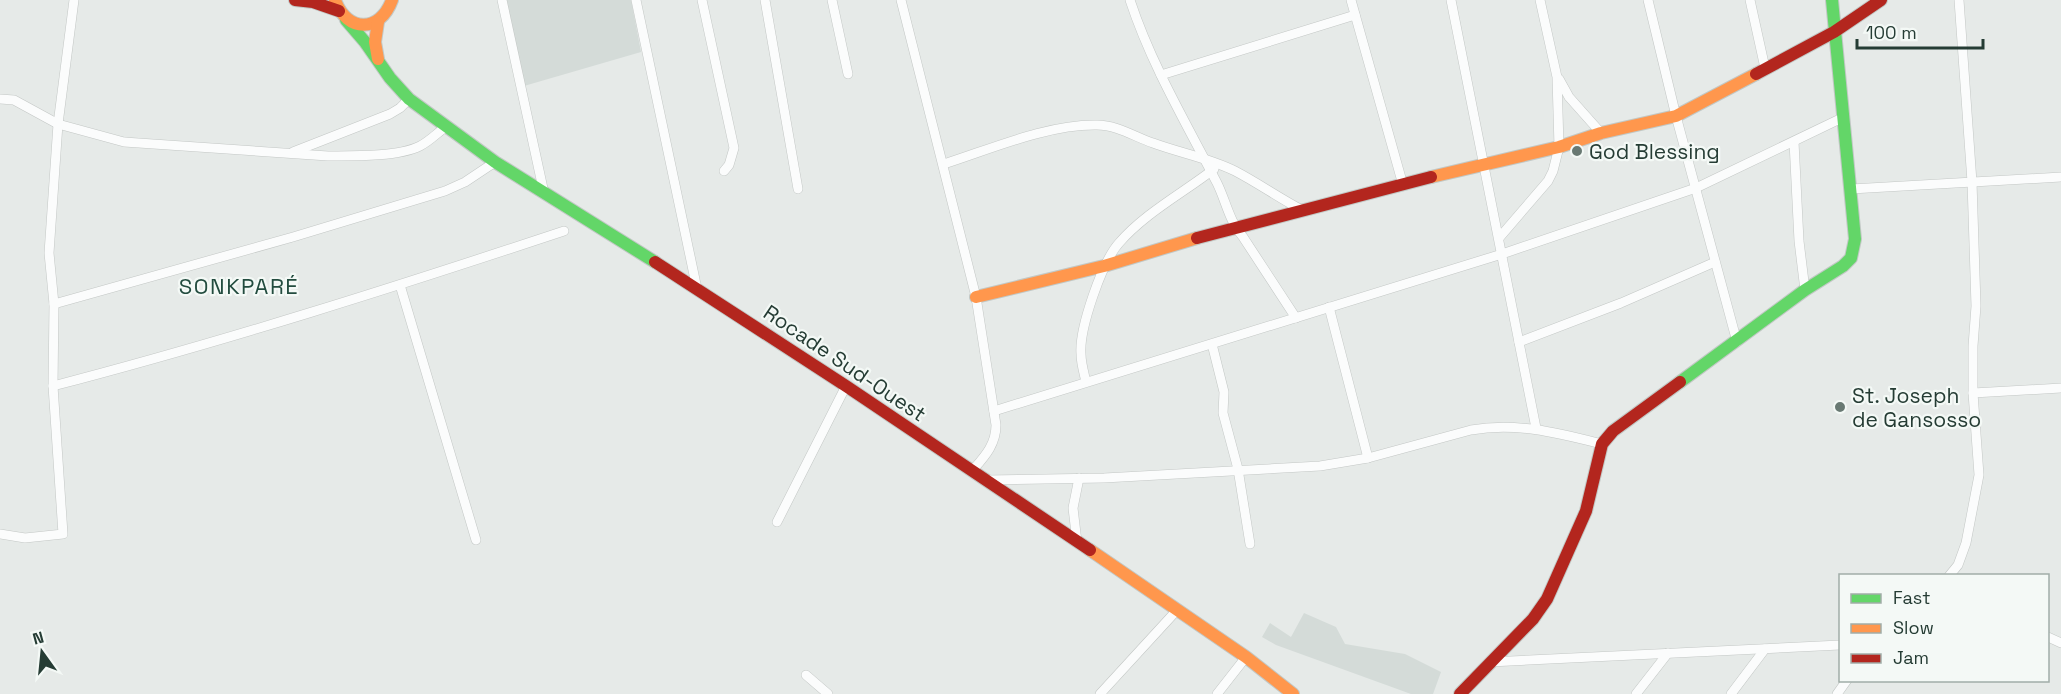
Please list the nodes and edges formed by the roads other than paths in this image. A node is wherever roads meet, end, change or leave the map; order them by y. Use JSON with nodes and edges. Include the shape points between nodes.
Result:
{"nodes":[{"id":1,"x":74,"y":0,"type":"edge"},
{"id":2,"x":295,"y":0,"type":"edge"},
{"id":3,"x":404,"y":0,"type":"edge"},
{"id":4,"x":502,"y":0,"type":"edge"},
{"id":5,"x":636,"y":0,"type":"edge"},
{"id":6,"x":702,"y":0,"type":"edge"},
{"id":7,"x":765,"y":0,"type":"edge"},
{"id":8,"x":832,"y":0,"type":"edge"},
{"id":9,"x":901,"y":0,"type":"edge"},
{"id":10,"x":1130,"y":0,"type":"edge"},
{"id":11,"x":1351,"y":0,"type":"edge"},
{"id":12,"x":1451,"y":0,"type":"edge"},
{"id":13,"x":1540,"y":0,"type":"edge"},
{"id":14,"x":1648,"y":0,"type":"edge"},
{"id":15,"x":1750,"y":0,"type":"edge"},
{"id":16,"x":1832,"y":0,"type":"edge"},
{"id":17,"x":1881,"y":0,"type":"edge"},
{"id":18,"x":1959,"y":0,"type":"edge"},
{"id":19,"x":392,"y":3,"type":"edge"},
{"id":20,"x":340,"y":10,"type":"edge"},
{"id":21,"x":1355,"y":15,"type":"junction"},
{"id":22,"x":378,"y":22,"type":"junction"},
{"id":23,"x":1834,"y":32,"type":"junction"},
{"id":24,"x":380,"y":63,"type":"junction"},
{"id":25,"x":1765,"y":68,"type":"junction"},
{"id":26,"x":848,"y":74,"type":"dead end"},
{"id":27,"x":1161,"y":75,"type":"junction"},
{"id":28,"x":1557,"y":77,"type":"junction"},
{"id":29,"x":0,"y":99,"type":"edge"},
{"id":30,"x":409,"y":99,"type":"junction"},
{"id":31,"x":1676,"y":116,"type":"junction"},
{"id":32,"x":1844,"y":117,"type":"junction"},
{"id":33,"x":58,"y":124,"type":"junction"},
{"id":34,"x":447,"y":126,"type":"junction"},
{"id":35,"x":1601,"y":133,"type":"junction"},
{"id":36,"x":1794,"y":142,"type":"junction"},
{"id":37,"x":1559,"y":147,"type":"junction"},
{"id":38,"x":291,"y":152,"type":"junction"},
{"id":39,"x":1203,"y":158,"type":"junction"},
{"id":40,"x":495,"y":162,"type":"junction"},
{"id":41,"x":1484,"y":163,"type":"junction"},
{"id":42,"x":944,"y":164,"type":"junction"},
{"id":43,"x":1219,"y":165,"type":"junction"},
{"id":44,"x":724,"y":171,"type":"dead end"},
{"id":45,"x":1210,"y":171,"type":"junction"},
{"id":46,"x":2061,"y":177,"type":"edge"},
{"id":47,"x":1972,"y":182,"type":"junction"},
{"id":48,"x":1403,"y":184,"type":"junction"},
{"id":49,"x":1696,"y":188,"type":"junction"},
{"id":50,"x":798,"y":189,"type":"dead end"},
{"id":51,"x":1851,"y":189,"type":"junction"},
{"id":52,"x":544,"y":193,"type":"junction"},
{"id":53,"x":1302,"y":210,"type":"junction"},
{"id":54,"x":1234,"y":227,"type":"junction"},
{"id":55,"x":564,"y":231,"type":"dead end"},
{"id":56,"x":1499,"y":238,"type":"junction"},
{"id":57,"x":1502,"y":254,"type":"junction"},
{"id":58,"x":1715,"y":262,"type":"junction"},
{"id":59,"x":1104,"y":266,"type":"junction"},
{"id":60,"x":400,"y":285,"type":"junction"},
{"id":61,"x":697,"y":289,"type":"junction"},
{"id":62,"x":1805,"y":290,"type":"junction"},
{"id":63,"x":976,"y":297,"type":"junction"},
{"id":64,"x":54,"y":303,"type":"junction"},
{"id":65,"x":1329,"y":307,"type":"junction"},
{"id":66,"x":1296,"y":318,"type":"junction"},
{"id":67,"x":1519,"y":342,"type":"junction"},
{"id":68,"x":1737,"y":342,"type":"junction"},
{"id":69,"x":1212,"y":344,"type":"junction"},
{"id":70,"x":1086,"y":382,"type":"junction"},
{"id":71,"x":53,"y":386,"type":"junction"},
{"id":72,"x":846,"y":386,"type":"junction"},
{"id":73,"x":2061,"y":388,"type":"edge"},
{"id":74,"x":1972,"y":393,"type":"junction"},
{"id":75,"x":994,"y":411,"type":"junction"},
{"id":76,"x":1536,"y":429,"type":"junction"},
{"id":77,"x":1602,"y":444,"type":"junction"},
{"id":78,"x":1368,"y":458,"type":"junction"},
{"id":79,"x":1238,"y":469,"type":"junction"},
{"id":80,"x":972,"y":471,"type":"junction"},
{"id":81,"x":1079,"y":478,"type":"junction"},
{"id":82,"x":984,"y":481,"type":"junction"},
{"id":83,"x":777,"y":522,"type":"dead end"},
{"id":84,"x":0,"y":534,"type":"edge"},
{"id":85,"x":476,"y":540,"type":"dead end"},
{"id":86,"x":1077,"y":542,"type":"junction"},
{"id":87,"x":1250,"y":544,"type":"dead end"},
{"id":88,"x":1951,"y":574,"type":"edge"},
{"id":89,"x":1178,"y":609,"type":"junction"},
{"id":90,"x":1839,"y":645,"type":"edge"},
{"id":91,"x":1765,"y":649,"type":"junction"},
{"id":92,"x":1668,"y":653,"type":"junction"},
{"id":93,"x":1246,"y":657,"type":"junction"},
{"id":94,"x":1490,"y":662,"type":"junction"},
{"id":95,"x":806,"y":675,"type":"dead end"},
{"id":96,"x":1846,"y":682,"type":"edge"},
{"id":97,"x":1463,"y":693,"type":"edge"},
{"id":98,"x":828,"y":694,"type":"edge"},
{"id":99,"x":1100,"y":694,"type":"edge"},
{"id":100,"x":1217,"y":694,"type":"edge"},
{"id":101,"x":1293,"y":694,"type":"edge"},
{"id":102,"x":1636,"y":694,"type":"edge"},
{"id":103,"x":1731,"y":694,"type":"edge"},
{"id":104,"x":1837,"y":694,"type":"edge"}],
"edges":[{"from":1,"to":33,"type":"street"},
{"from":2,"to":20,"type":"street"},
{"from":3,"to":19,"type":"street"},
{"from":4,"to":52,"type":"street"},
{"from":5,"to":61,"type":"street"},
{"from":6,"to":44,"type":"street","via":[[735,148]]},
{"from":7,"to":50,"type":"street"},
{"from":8,"to":26,"type":"street"},
{"from":9,"to":42,"type":"street"},
{"from":10,"to":27,"type":"street"},
{"from":11,"to":21,"type":"street"},
{"from":12,"to":41,"type":"street"},
{"from":13,"to":28,"type":"street"},
{"from":14,"to":31,"type":"street"},
{"from":15,"to":25,"type":"street"},
{"from":16,"to":23,"type":"street"},
{"from":17,"to":23,"type":"street"},
{"from":18,"to":47,"type":"street"},
{"from":19,"to":22,"type":"street"},
{"from":20,"to":22,"type":"street","via":[[362,26]]},
{"from":20,"to":24,"type":"street","name":"Rocade Sud-Ouest"},
{"from":21,"to":27,"type":"street"},
{"from":21,"to":48,"type":"street"},
{"from":22,"to":24,"type":"street","via":[[375,42]]},
{"from":23,"to":25,"type":"street"},
{"from":23,"to":32,"type":"street"},
{"from":24,"to":30,"type":"street","name":"Rocade Sud-Ouest"},
{"from":25,"to":31,"type":"street"},
{"from":27,"to":39,"type":"street"},
{"from":28,"to":35,"type":"street"},
{"from":28,"to":37,"type":"street"},
{"from":29,"to":33,"type":"street","via":[[14,100]]},
{"from":30,"to":34,"type":"street","name":"Rocade Sud-Ouest"},
{"from":30,"to":38,"type":"street","via":[[390,114]]},
{"from":31,"to":35,"type":"street"},
{"from":31,"to":49,"type":"street"},
{"from":32,"to":36,"type":"street"},
{"from":32,"to":51,"type":"street"},
{"from":33,"to":38,"type":"street","via":[[124,142]]},
{"from":33,"to":64,"type":"street","via":[[49,253]]},
{"from":34,"to":38,"type":"street","via":[[419,146],[406,150],[362,156]]},
{"from":34,"to":40,"type":"street","name":"Rocade Sud-Ouest"},
{"from":35,"to":37,"type":"street"},
{"from":36,"to":49,"type":"street"},
{"from":36,"to":62,"type":"street"},
{"from":37,"to":41,"type":"street"},
{"from":37,"to":56,"type":"street","via":[[1548,181]]},
{"from":39,"to":42,"type":"street","via":[[1114,127],[1092,125],[1041,134]]},
{"from":39,"to":43,"type":"street"},
{"from":39,"to":45,"type":"street"},
{"from":40,"to":52,"type":"street","name":"Rocade Sud-Ouest"},
{"from":40,"to":64,"type":"street","via":[[445,191]]},
{"from":41,"to":48,"type":"street"},
{"from":41,"to":56,"type":"street"},
{"from":42,"to":63,"type":"street"},
{"from":43,"to":45,"type":"street"},
{"from":43,"to":53,"type":"street"},
{"from":45,"to":54,"type":"street"},
{"from":45,"to":59,"type":"street","via":[[1120,241]]},
{"from":46,"to":47,"type":"street"},
{"from":47,"to":51,"type":"street"},
{"from":47,"to":74,"type":"street","via":[[1976,306]]},
{"from":48,"to":53,"type":"street"},
{"from":49,"to":57,"type":"street"},
{"from":49,"to":58,"type":"street"},
{"from":51,"to":62,"type":"street","via":[[1855,239],[1851,258]]},
{"from":52,"to":61,"type":"street","name":"Rocade Sud-Ouest"},
{"from":53,"to":54,"type":"street"},
{"from":54,"to":59,"type":"street"},
{"from":54,"to":66,"type":"street"},
{"from":55,"to":60,"type":"street"},
{"from":56,"to":57,"type":"street"},
{"from":57,"to":65,"type":"street"},
{"from":57,"to":67,"type":"street"},
{"from":58,"to":67,"type":"street"},
{"from":58,"to":68,"type":"street"},
{"from":59,"to":63,"type":"street"},
{"from":59,"to":70,"type":"street","via":[[1082,342]]},
{"from":60,"to":71,"type":"street"},
{"from":60,"to":85,"type":"street"},
{"from":61,"to":72,"type":"street","name":"Rocade Sud-Ouest"},
{"from":62,"to":68,"type":"street"},
{"from":63,"to":75,"type":"street"},
{"from":64,"to":71,"type":"street"},
{"from":65,"to":66,"type":"street"},
{"from":65,"to":78,"type":"street"},
{"from":66,"to":69,"type":"street"},
{"from":67,"to":76,"type":"street"},
{"from":68,"to":77,"type":"street","via":[[1613,431]]},
{"from":69,"to":70,"type":"street"},
{"from":69,"to":79,"type":"street","via":[[1224,392],[1223,413]]},
{"from":70,"to":75,"type":"street"},
{"from":71,"to":84,"type":"street","via":[[63,534],[25,538]]},
{"from":72,"to":80,"type":"street","name":"Rocade Sud-Ouest"},
{"from":72,"to":83,"type":"street"},
{"from":73,"to":74,"type":"street"},
{"from":74,"to":88,"type":"street","via":[[1979,474],[1966,543]]},
{"from":75,"to":80,"type":"street","via":[[993,445]]},
{"from":76,"to":77,"type":"street"},
{"from":76,"to":78,"type":"street","via":[[1471,430]]},
{"from":77,"to":94,"type":"street","via":[[1586,511],[1547,599],[1533,619]]},
{"from":78,"to":79,"type":"street","via":[[1320,466]]},
{"from":79,"to":81,"type":"street"},
{"from":79,"to":87,"type":"street"},
{"from":80,"to":82,"type":"street","name":"Rocade Sud-Ouest"},
{"from":81,"to":82,"type":"street"},
{"from":81,"to":86,"type":"street","via":[[1073,508]]},
{"from":82,"to":86,"type":"street","name":"Rocade Sud-Ouest"},
{"from":86,"to":89,"type":"street","name":"Rocade Sud-Ouest"},
{"from":89,"to":93,"type":"street","name":"Rocade Sud-Ouest"},
{"from":89,"to":99,"type":"street"},
{"from":90,"to":91,"type":"street"},
{"from":91,"to":92,"type":"street"},
{"from":91,"to":103,"type":"street"},
{"from":92,"to":94,"type":"street"},
{"from":92,"to":102,"type":"street"},
{"from":93,"to":100,"type":"street"},
{"from":93,"to":101,"type":"street","name":"Rocade Sud-Ouest"},
{"from":94,"to":97,"type":"street"},
{"from":95,"to":98,"type":"street"},
{"from":96,"to":104,"type":"street"}]}
